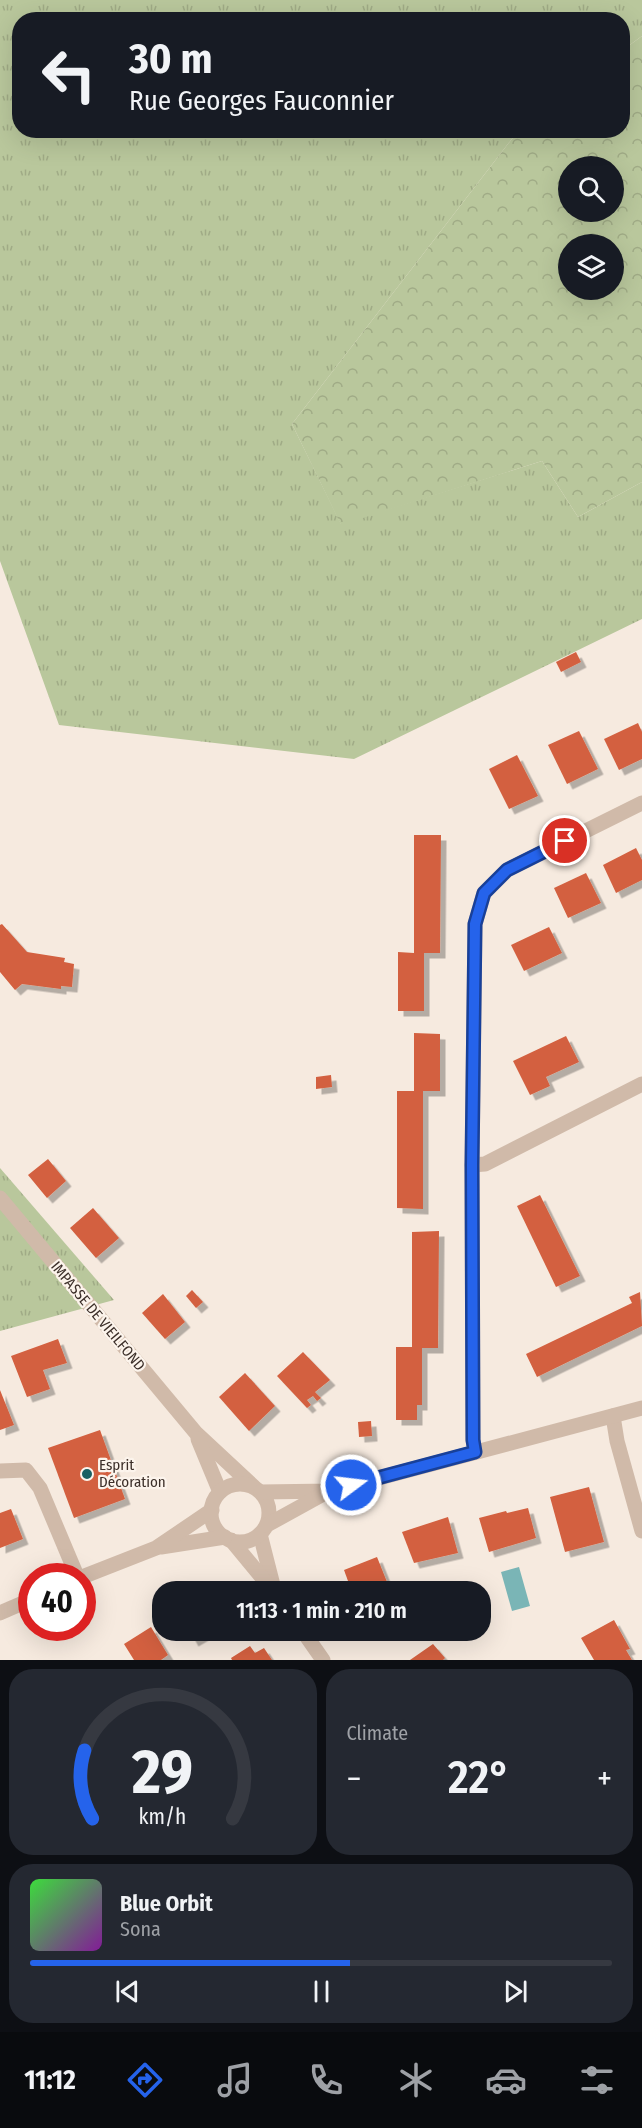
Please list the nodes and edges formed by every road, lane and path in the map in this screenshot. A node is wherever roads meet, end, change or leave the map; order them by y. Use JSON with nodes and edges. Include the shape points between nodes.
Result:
{"nodes":[{"id":1,"x":642,"y":803,"type":"edge"},
{"id":2,"x":642,"y":1084,"type":"edge"},
{"id":3,"x":472,"y":1165,"type":"junction"},
{"id":4,"x":0,"y":1198,"type":"edge"},
{"id":5,"x":642,"y":1408,"type":"edge"},
{"id":6,"x":613,"y":1416,"type":"junction"},
{"id":7,"x":196,"y":1433,"type":"junction"},
{"id":8,"x":475,"y":1452,"type":"junction"},
{"id":9,"x":0,"y":1471,"type":"edge"},
{"id":10,"x":258,"y":1490,"type":"junction"},
{"id":11,"x":330,"y":1491,"type":"junction"},
{"id":12,"x":220,"y":1492,"type":"junction"},
{"id":13,"x":212,"y":1510,"type":"junction"},
{"id":14,"x":263,"y":1530,"type":"junction"},
{"id":15,"x":642,"y":1531,"type":"edge"},
{"id":16,"x":228,"y":1539,"type":"junction"},
{"id":17,"x":156,"y":1548,"type":"junction"},
{"id":18,"x":72,"y":1563,"type":"edge"},
{"id":19,"x":96,"y":1572,"type":"edge"},
{"id":20,"x":264,"y":1581,"type":"edge"},
{"id":21,"x":272,"y":1581,"type":"edge"},
{"id":22,"x":18,"y":1605,"type":"edge"},
{"id":23,"x":0,"y":1613,"type":"edge"},
{"id":24,"x":310,"y":1641,"type":"edge"},
{"id":25,"x":323,"y":1660,"type":"edge"}],
"edges":[{"from":1,"to":3,"type":"street","via":[[507,870],[484,893],[475,924]]},
{"from":2,"to":3,"type":"street","via":[[485,1164]]},
{"from":3,"to":8,"type":"street"},
{"from":4,"to":7,"type":"street","name":"IMPASSE DE VIEILFOND"},
{"from":5,"to":6,"type":"street"},
{"from":6,"to":8,"type":"street"},
{"from":6,"to":15,"type":"street"},
{"from":7,"to":10,"type":"street","name":"IMPASSE DE VIEILFOND"},
{"from":7,"to":12,"type":"street","name":"IMPASSE DE VIEILFOND"},
{"from":8,"to":11,"type":"street"},
{"from":9,"to":18,"type":"street","via":[[26,1470],[40,1488]]},
{"from":10,"to":11,"type":"street"},
{"from":10,"to":12,"type":"street","via":[[237,1484]]},
{"from":10,"to":14,"type":"street","via":[[269,1508]]},
{"from":11,"to":14,"type":"street"},
{"from":12,"to":13,"type":"street"},
{"from":13,"to":16,"type":"street","via":[[214,1525]]},
{"from":13,"to":17,"type":"street"},
{"from":14,"to":16,"type":"street","via":[[246,1541]]},
{"from":14,"to":21,"type":"street"},
{"from":16,"to":17,"type":"street"},
{"from":16,"to":20,"type":"street"},
{"from":17,"to":19,"type":"street"},
{"from":22,"to":23,"type":"street"},
{"from":24,"to":25,"type":"street"}]}
